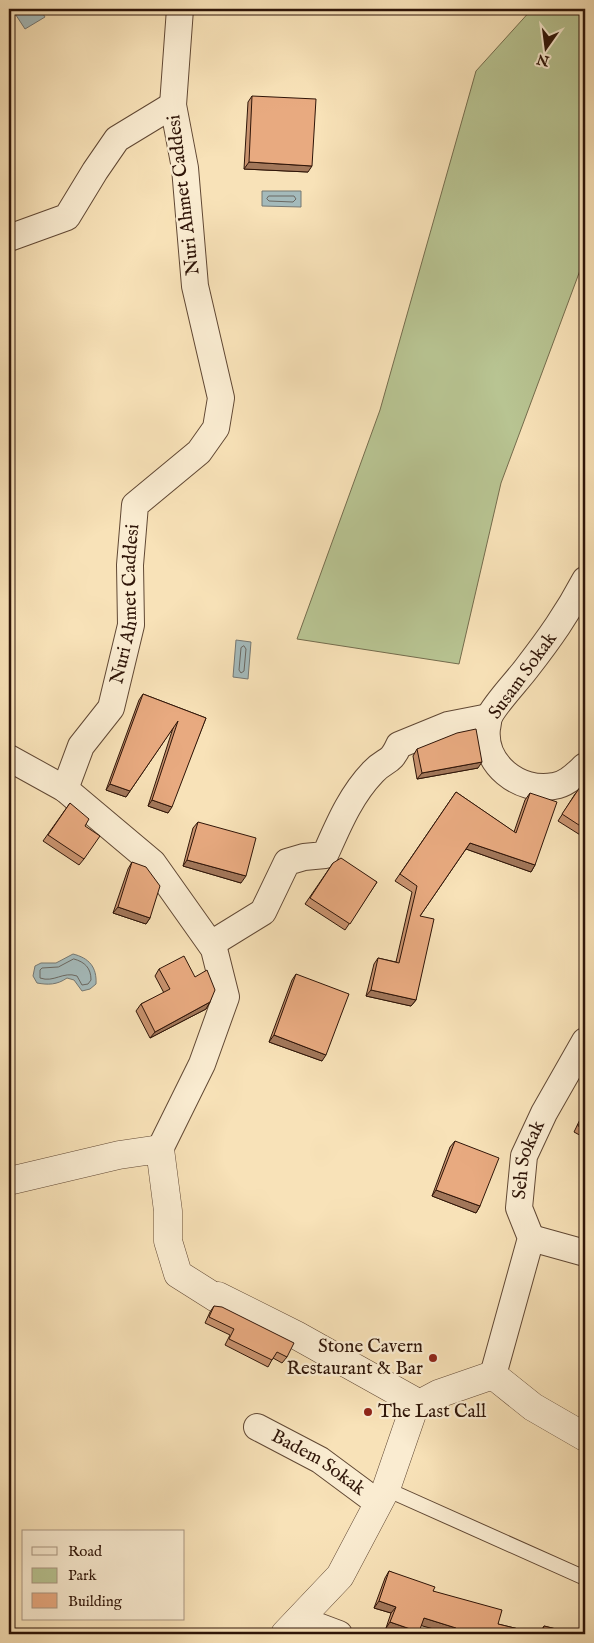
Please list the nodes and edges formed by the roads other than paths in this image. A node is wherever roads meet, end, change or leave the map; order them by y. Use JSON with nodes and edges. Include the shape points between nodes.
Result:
{"nodes":[{"id":1,"x":180,"y":9,"type":"edge"},
{"id":2,"x":174,"y":105,"type":"junction"},
{"id":3,"x":9,"y":238,"type":"edge"},
{"id":4,"x":585,"y":580,"type":"edge"},
{"id":5,"x":489,"y":717,"type":"junction"},
{"id":6,"x":9,"y":758,"type":"edge"},
{"id":7,"x":585,"y":766,"type":"edge"},
{"id":8,"x":65,"y":789,"type":"junction"},
{"id":9,"x":211,"y":944,"type":"junction"},
{"id":10,"x":585,"y":1041,"type":"edge"},
{"id":11,"x":160,"y":1149,"type":"junction"},
{"id":12,"x":9,"y":1181,"type":"edge"},
{"id":13,"x":531,"y":1238,"type":"junction"},
{"id":14,"x":585,"y":1253,"type":"edge"},
{"id":15,"x":493,"y":1375,"type":"junction"},
{"id":16,"x":416,"y":1402,"type":"junction"},
{"id":17,"x":257,"y":1427,"type":"dead end"},
{"id":18,"x":585,"y":1437,"type":"edge"},
{"id":19,"x":382,"y":1496,"type":"junction"},
{"id":20,"x":585,"y":1578,"type":"edge"},
{"id":21,"x":292,"y":1626,"type":"edge"},
{"id":22,"x":339,"y":1634,"type":"edge"}],
"edges":[{"from":1,"to":2,"type":"street","name":"Nuri Ahmet Caddesi"},
{"from":2,"to":3,"type":"street","via":[[117,139],[67,217]]},
{"from":2,"to":8,"type":"street","name":"Nuri Ahmet Caddesi","via":[[185,168],[195,286],[221,398],[216,428],[199,452],[135,505],[130,565],[131,625],[116,690],[111,708],[81,746]]},
{"from":4,"to":5,"type":"street","name":"Susam Sokak","via":[[560,625]]},
{"from":5,"to":7,"type":"street","name":"Susam Sokak","via":[[488,749],[505,774],[536,787],[553,786],[567,782]]},
{"from":5,"to":9,"type":"street","via":[[448,725],[398,744],[393,758],[374,771],[348,805],[324,855],[287,862],[263,912]]},
{"from":6,"to":8,"type":"street"},
{"from":8,"to":9,"type":"street","via":[[153,864]]},
{"from":9,"to":11,"type":"street","via":[[226,997],[202,1064]]},
{"from":10,"to":13,"type":"street","name":"Seh Sokak","via":[[524,1156],[519,1208]]},
{"from":11,"to":12,"type":"street","via":[[119,1155]]},
{"from":11,"to":16,"type":"street","via":[[168,1211],[168,1240],[178,1274],[216,1298],[218,1296],[296,1335]]},
{"from":13,"to":14,"type":"street"},
{"from":13,"to":15,"type":"street"},
{"from":15,"to":16,"type":"street"},
{"from":15,"to":18,"type":"street","via":[[533,1407]]},
{"from":16,"to":19,"type":"street"},
{"from":17,"to":19,"type":"street","name":"Badem Sokak"},
{"from":19,"to":20,"type":"lane"},
{"from":19,"to":21,"type":"street","via":[[340,1576]]},
{"from":21,"to":22,"type":"street"}]}
